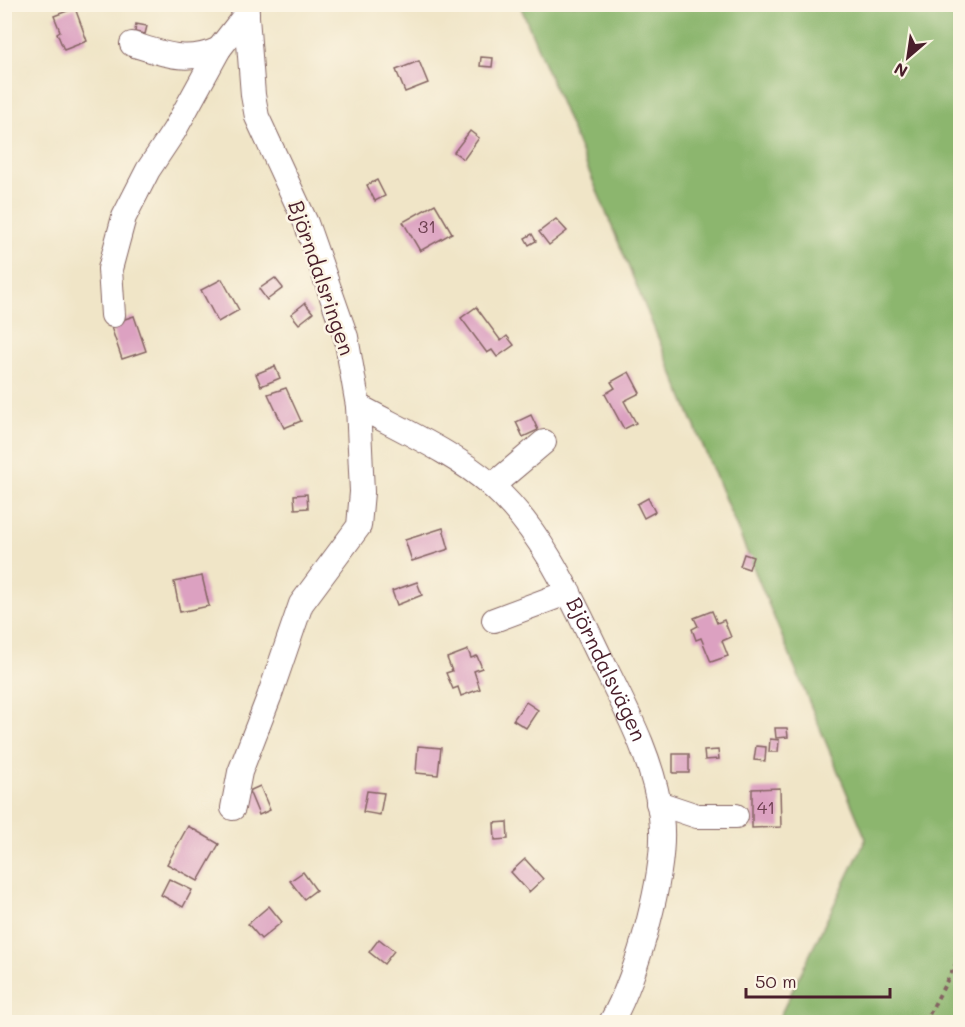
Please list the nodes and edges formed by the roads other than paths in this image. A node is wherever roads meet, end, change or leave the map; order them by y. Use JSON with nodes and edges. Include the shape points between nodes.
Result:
{"nodes":[{"id":1,"x":246,"y":9,"type":"edge"},
{"id":2,"x":132,"y":44,"type":"dead end"},
{"id":3,"x":219,"y":49,"type":"junction"},
{"id":4,"x":113,"y":315,"type":"dead end"},
{"id":5,"x":358,"y":406,"type":"junction"},
{"id":6,"x":544,"y":442,"type":"dead end"},
{"id":7,"x":492,"y":486,"type":"junction"},
{"id":8,"x":569,"y":592,"type":"junction"},
{"id":9,"x":494,"y":620,"type":"dead end"},
{"id":10,"x":658,"y":803,"type":"junction"},
{"id":11,"x":233,"y":808,"type":"dead end"},
{"id":12,"x":736,"y":816,"type":"dead end"},
{"id":13,"x":611,"y":1023,"type":"edge"}],
"edges":[{"from":1,"to":3,"type":"street","name":"Björndalsringen"},
{"from":1,"to":5,"type":"street","name":"Björndalsringen","via":[[257,117],[306,223],[345,337]]},
{"from":2,"to":3,"type":"street","via":[[174,56],[202,57]]},
{"from":3,"to":4,"type":"street","name":"Björndalsringen","via":[[124,217],[110,269]]},
{"from":5,"to":7,"type":"street","name":"Björndalsvägen"},
{"from":5,"to":11,"type":"street","name":"Björndalsringen","via":[[362,492],[359,526],[301,604],[240,772]]},
{"from":6,"to":7,"type":"street"},
{"from":7,"to":8,"type":"street","name":"Björndalsvägen","via":[[543,548]]},
{"from":8,"to":9,"type":"street"},
{"from":8,"to":10,"type":"street","name":"Björndalsvägen","via":[[642,742]]},
{"from":10,"to":12,"type":"street","via":[[697,816]]},
{"from":10,"to":13,"type":"street","name":"Björndalsvägen","via":[[662,819],[660,874],[624,999]]}]}
